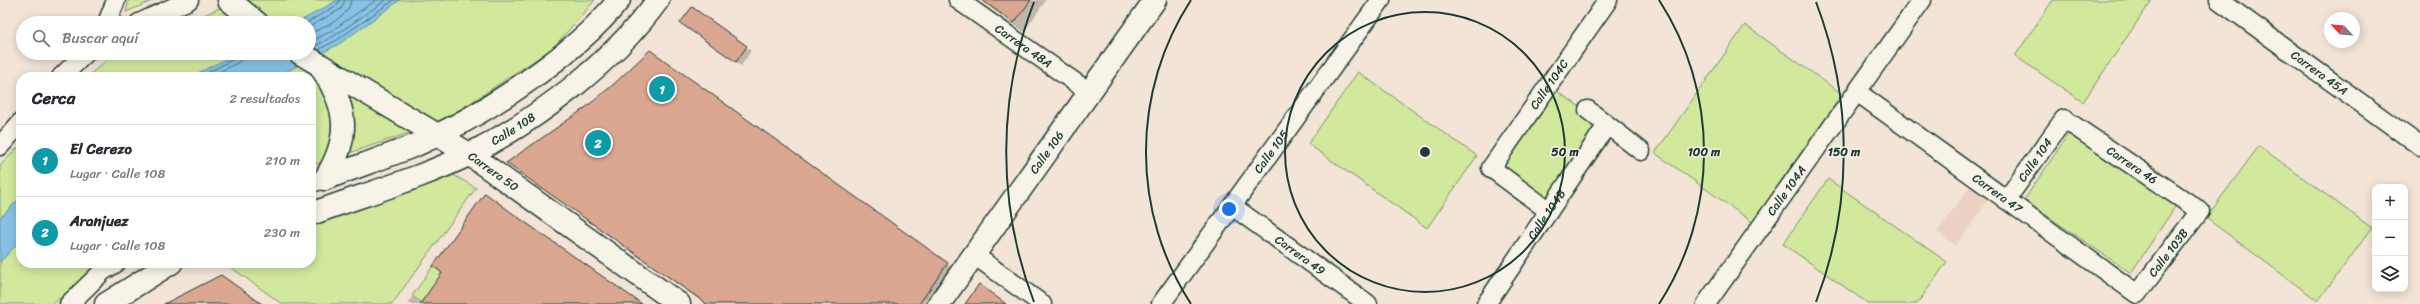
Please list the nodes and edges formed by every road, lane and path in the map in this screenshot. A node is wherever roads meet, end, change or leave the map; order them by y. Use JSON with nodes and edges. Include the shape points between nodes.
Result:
{"nodes":[{"id":1,"x":116,"y":0,"type":"edge"},
{"id":2,"x":189,"y":0,"type":"edge"},
{"id":3,"x":229,"y":0,"type":"edge"},
{"id":4,"x":619,"y":0,"type":"edge"},
{"id":5,"x":658,"y":0,"type":"edge"},
{"id":6,"x":958,"y":0,"type":"edge"},
{"id":7,"x":1155,"y":0,"type":"edge"},
{"id":8,"x":1381,"y":0,"type":"edge"},
{"id":9,"x":1608,"y":0,"type":"edge"},
{"id":10,"x":1922,"y":0,"type":"edge"},
{"id":11,"x":2219,"y":0,"type":"edge"},
{"id":12,"x":110,"y":16,"type":"edge"},
{"id":13,"x":154,"y":16,"type":"edge"},
{"id":14,"x":248,"y":16,"type":"edge"},
{"id":15,"x":79,"y":60,"type":"edge"},
{"id":16,"x":311,"y":61,"type":"edge"},
{"id":17,"x":66,"y":72,"type":"edge"},
{"id":18,"x":1089,"y":92,"type":"junction"},
{"id":19,"x":1857,"y":92,"type":"junction"},
{"id":20,"x":1588,"y":110,"type":"dead end"},
{"id":21,"x":2064,"y":119,"type":"joint"},
{"id":22,"x":1607,"y":125,"type":"junction"},
{"id":23,"x":16,"y":128,"type":"edge"},
{"id":24,"x":438,"y":135,"type":"junction"},
{"id":25,"x":0,"y":146,"type":"edge"},
{"id":26,"x":2420,"y":146,"type":"edge"},
{"id":27,"x":1641,"y":151,"type":"dead end"},
{"id":28,"x":469,"y":154,"type":"junction"},
{"id":29,"x":318,"y":181,"type":"edge"},
{"id":30,"x":2006,"y":200,"type":"junction"},
{"id":31,"x":1232,"y":206,"type":"junction"},
{"id":32,"x":1549,"y":211,"type":"junction"},
{"id":33,"x":2200,"y":211,"type":"joint"},
{"id":34,"x":316,"y":212,"type":"edge"},
{"id":35,"x":974,"y":255,"type":"junction"},
{"id":36,"x":108,"y":268,"type":"edge"},
{"id":37,"x":163,"y":268,"type":"edge"},
{"id":38,"x":2137,"y":294,"type":"joint"},
{"id":39,"x":69,"y":304,"type":"edge"},
{"id":40,"x":106,"y":304,"type":"edge"},
{"id":41,"x":679,"y":304,"type":"edge"},
{"id":42,"x":939,"y":304,"type":"edge"},
{"id":43,"x":1042,"y":304,"type":"edge"},
{"id":44,"x":1162,"y":304,"type":"edge"},
{"id":45,"x":1368,"y":304,"type":"edge"},
{"id":46,"x":1486,"y":304,"type":"edge"},
{"id":47,"x":1706,"y":304,"type":"edge"}],
"edges":[{"from":1,"to":12,"type":"street"},
{"from":2,"to":13,"type":"street"},
{"from":3,"to":14,"type":"street"},
{"from":4,"to":24,"type":"street","via":[[569,49],[484,108]]},
{"from":5,"to":28,"type":"street","name":"Calle 108","via":[[620,47],[566,91]]},
{"from":6,"to":18,"type":"street","name":"Carrera 48A"},
{"from":7,"to":18,"type":"street","name":"Calle 106"},
{"from":8,"to":31,"type":"street","name":"Calle 105"},
{"from":9,"to":32,"type":"street","name":"Calle 104C","via":[[1491,168]]},
{"from":10,"to":19,"type":"street","name":"Calle 104A"},
{"from":11,"to":26,"type":"street","name":"Carrera 45A"},
{"from":15,"to":17,"type":"street"},
{"from":16,"to":24,"type":"street","name":"Carrera 50"},
{"from":16,"to":29,"type":"street","via":[[333,86],[344,120],[344,139],[335,164]]},
{"from":18,"to":35,"type":"street","name":"Calle 106"},
{"from":19,"to":30,"type":"street","name":"Carrera 47"},
{"from":19,"to":47,"type":"street","name":"Calle 104A"},
{"from":20,"to":22,"type":"street"},
{"from":21,"to":30,"type":"street","name":"Calle 104"},
{"from":21,"to":33,"type":"street","name":"Carrera 46"},
{"from":22,"to":27,"type":"street"},
{"from":22,"to":32,"type":"street","name":"Calle 104B"},
{"from":23,"to":25,"type":"street"},
{"from":24,"to":28,"type":"street","name":"Carrera 50"},
{"from":24,"to":29,"type":"street"},
{"from":28,"to":34,"type":"street","name":"Calle 108"},
{"from":28,"to":41,"type":"street","name":"Carrera 50"},
{"from":30,"to":38,"type":"street","name":"Carrera 47"},
{"from":31,"to":44,"type":"street","name":"Calle 105"},
{"from":31,"to":45,"type":"street","name":"Carrera 49"},
{"from":32,"to":46,"type":"street","name":"Calle 104B"},
{"from":33,"to":38,"type":"street","name":"Calle 103B"},
{"from":35,"to":42,"type":"street","name":"Calle 106"},
{"from":35,"to":43,"type":"street"},
{"from":36,"to":39,"type":"street"},
{"from":37,"to":40,"type":"street"}]}
